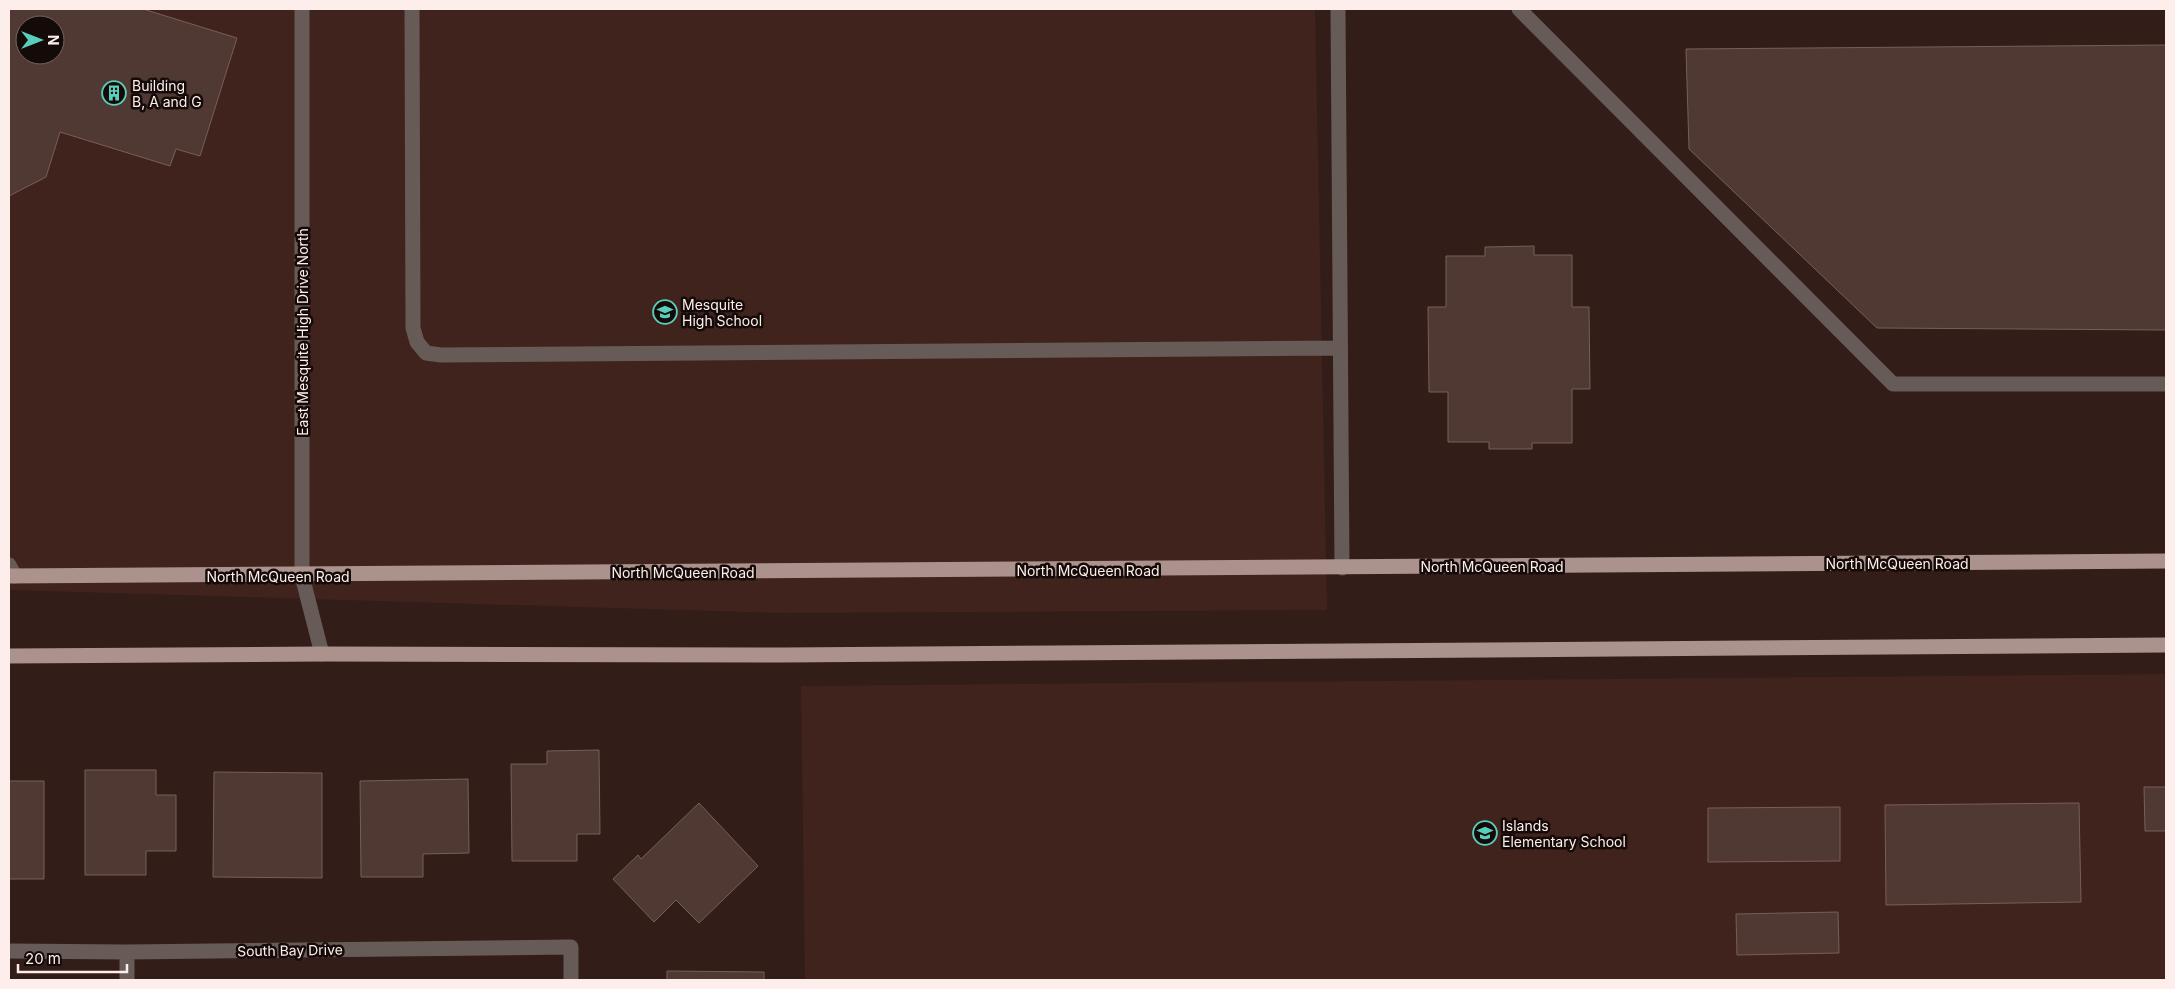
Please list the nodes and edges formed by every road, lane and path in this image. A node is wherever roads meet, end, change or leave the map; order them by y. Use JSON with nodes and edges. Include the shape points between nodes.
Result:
{"nodes":[{"id":1,"x":302,"y":9,"type":"edge"},
{"id":2,"x":412,"y":9,"type":"edge"},
{"id":3,"x":1338,"y":9,"type":"edge"},
{"id":4,"x":1519,"y":9,"type":"edge"},
{"id":5,"x":1340,"y":348,"type":"junction"},
{"id":6,"x":2166,"y":384,"type":"edge"},
{"id":7,"x":2166,"y":561,"type":"edge"},
{"id":8,"x":1342,"y":568,"type":"junction"},
{"id":9,"x":11,"y":573,"type":"edge"},
{"id":10,"x":302,"y":576,"type":"junction"},
{"id":11,"x":2166,"y":645,"type":"edge"},
{"id":12,"x":322,"y":654,"type":"junction"},
{"id":13,"x":9,"y":656,"type":"edge"},
{"id":14,"x":9,"y":950,"type":"edge"},
{"id":15,"x":127,"y":952,"type":"junction"},
{"id":16,"x":127,"y":980,"type":"edge"},
{"id":17,"x":571,"y":980,"type":"edge"}],
"edges":[{"from":1,"to":10,"type":"street","name":"East Mesquite High Drive North"},
{"from":2,"to":5,"type":"street","via":[[413,328],[417,342],[426,353],[585,355]]},
{"from":3,"to":5,"type":"street"},
{"from":4,"to":6,"type":"street","via":[[1893,384]]},
{"from":5,"to":8,"type":"street"},
{"from":7,"to":8,"type":"main road","name":"North McQueen Road"},
{"from":8,"to":10,"type":"main road","name":"North McQueen Road"},
{"from":9,"to":10,"type":"main road","name":"North McQueen Road"},
{"from":10,"to":12,"type":"street","name":"East Mesquite High Drive North"},
{"from":11,"to":12,"type":"main road","via":[[784,655]]},
{"from":12,"to":13,"type":"main road"},
{"from":14,"to":15,"type":"street","name":"South Bay Drive"},
{"from":15,"to":16,"type":"street"},
{"from":15,"to":17,"type":"street","name":"South Bay Drive","via":[[571,947]]}]}
